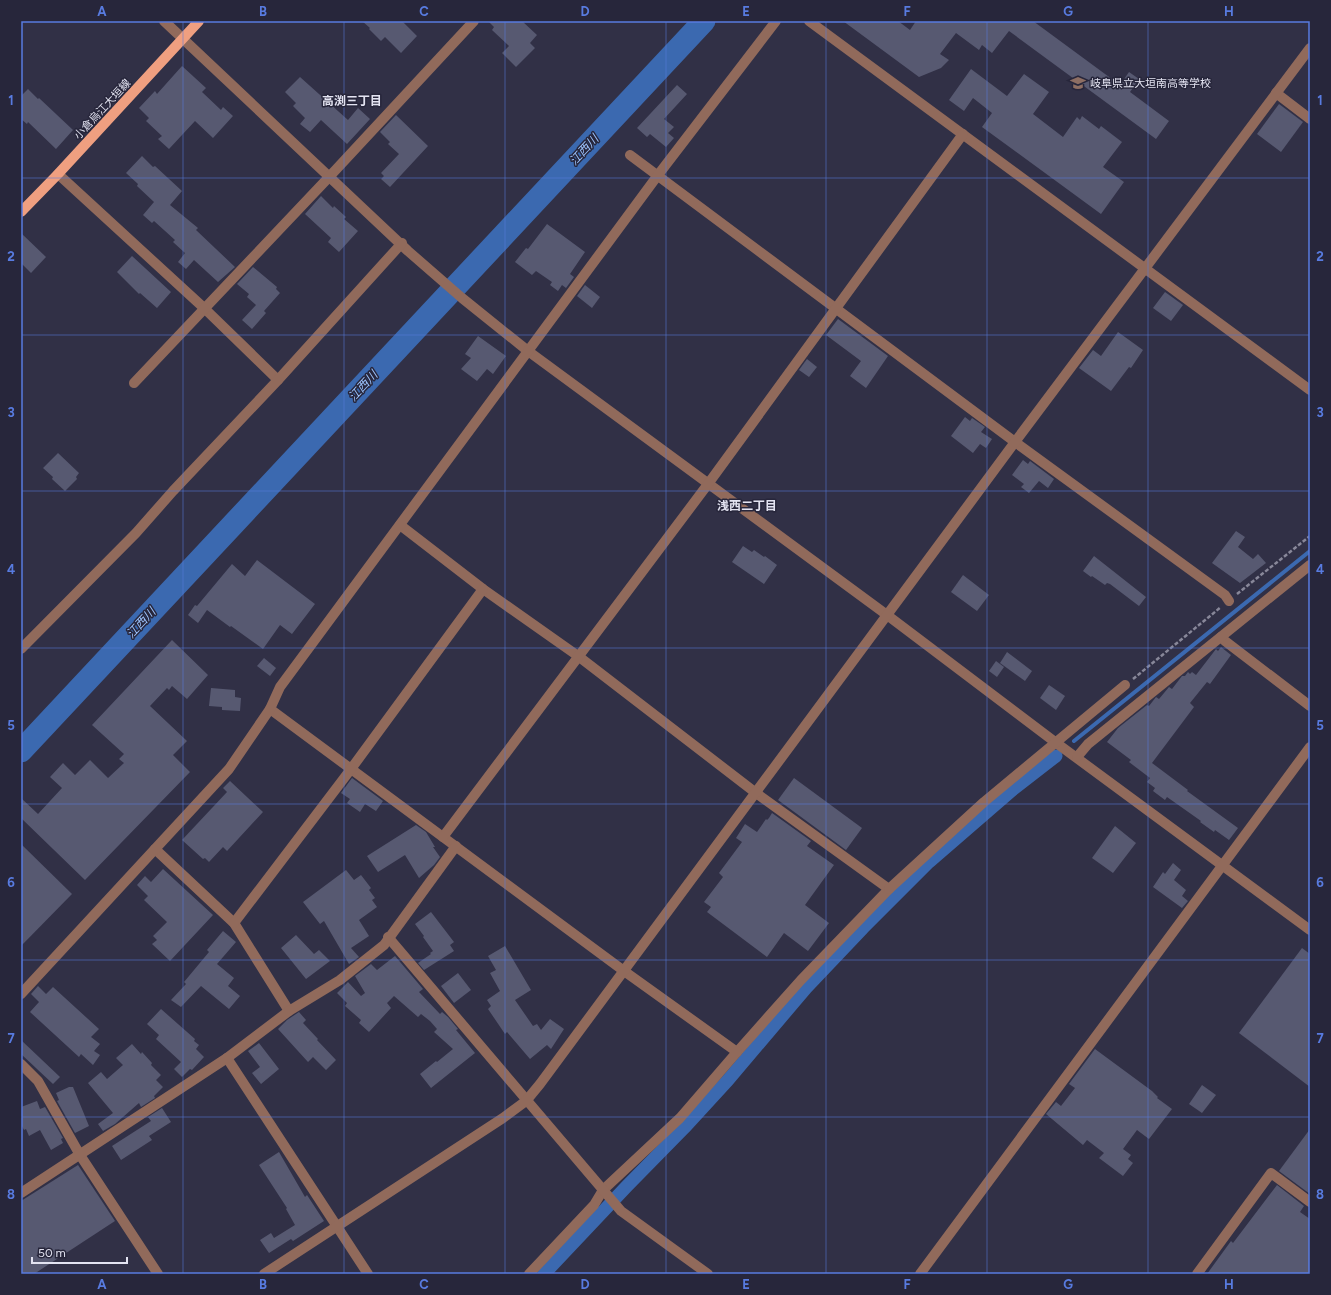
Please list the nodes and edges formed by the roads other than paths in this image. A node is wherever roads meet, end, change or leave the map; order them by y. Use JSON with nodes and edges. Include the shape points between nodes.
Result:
{"nodes":[{"id":1,"x":164,"y":21,"type":"edge"},
{"id":2,"x":199,"y":21,"type":"edge"},
{"id":3,"x":474,"y":21,"type":"edge"},
{"id":4,"x":776,"y":21,"type":"edge"},
{"id":5,"x":809,"y":21,"type":"edge"},
{"id":6,"x":182,"y":38,"type":"junction"},
{"id":7,"x":1310,"y":48,"type":"edge"},
{"id":8,"x":1276,"y":94,"type":"junction"},
{"id":9,"x":1310,"y":118,"type":"edge"},
{"id":10,"x":963,"y":134,"type":"junction"},
{"id":11,"x":630,"y":154,"type":"dead end"},
{"id":12,"x":58,"y":174,"type":"junction"},
{"id":13,"x":658,"y":175,"type":"junction"},
{"id":14,"x":330,"y":176,"type":"junction"},
{"id":15,"x":21,"y":212,"type":"edge"},
{"id":16,"x":405,"y":247,"type":"junction"},
{"id":17,"x":1145,"y":268,"type":"junction"},
{"id":18,"x":204,"y":308,"type":"junction"},
{"id":19,"x":837,"y":308,"type":"junction"},
{"id":20,"x":528,"y":351,"type":"junction"},
{"id":21,"x":278,"y":380,"type":"junction"},
{"id":22,"x":134,"y":383,"type":"dead end"},
{"id":23,"x":1310,"y":390,"type":"edge"},
{"id":24,"x":1015,"y":442,"type":"junction"},
{"id":25,"x":708,"y":484,"type":"junction"},
{"id":26,"x":400,"y":525,"type":"junction"},
{"id":27,"x":1310,"y":565,"type":"edge"},
{"id":28,"x":483,"y":589,"type":"junction"},
{"id":29,"x":1229,"y":601,"type":"road end"},
{"id":30,"x":888,"y":616,"type":"junction"},
{"id":31,"x":1221,"y":637,"type":"junction"},
{"id":32,"x":21,"y":649,"type":"edge"},
{"id":33,"x":578,"y":656,"type":"junction"},
{"id":34,"x":1125,"y":685,"type":"road end"},
{"id":35,"x":1310,"y":706,"type":"edge"},
{"id":36,"x":270,"y":709,"type":"junction"},
{"id":37,"x":1055,"y":742,"type":"junction"},
{"id":38,"x":1310,"y":747,"type":"edge"},
{"id":39,"x":1077,"y":757,"type":"junction"},
{"id":40,"x":351,"y":769,"type":"junction"},
{"id":41,"x":756,"y":793,"type":"junction"},
{"id":42,"x":443,"y":837,"type":"junction"},
{"id":43,"x":456,"y":846,"type":"junction"},
{"id":44,"x":155,"y":849,"type":"junction"},
{"id":45,"x":1222,"y":865,"type":"junction"},
{"id":46,"x":889,"y":889,"type":"junction"},
{"id":47,"x":234,"y":923,"type":"junction"},
{"id":48,"x":1310,"y":930,"type":"edge"},
{"id":49,"x":388,"y":937,"type":"junction"},
{"id":50,"x":624,"y":971,"type":"junction"},
{"id":51,"x":21,"y":994,"type":"edge"},
{"id":52,"x":290,"y":1012,"type":"junction"},
{"id":53,"x":738,"y":1052,"type":"junction"},
{"id":54,"x":227,"y":1058,"type":"junction"},
{"id":55,"x":21,"y":1064,"type":"edge"},
{"id":56,"x":526,"y":1101,"type":"junction"},
{"id":57,"x":80,"y":1155,"type":"junction"},
{"id":58,"x":604,"y":1191,"type":"junction"},
{"id":59,"x":21,"y":1193,"type":"edge"},
{"id":60,"x":1310,"y":1202,"type":"edge"},
{"id":61,"x":336,"y":1226,"type":"junction"},
{"id":62,"x":158,"y":1274,"type":"edge"},
{"id":63,"x":264,"y":1274,"type":"edge"},
{"id":64,"x":368,"y":1274,"type":"edge"},
{"id":65,"x":529,"y":1274,"type":"edge"},
{"id":66,"x":708,"y":1274,"type":"edge"},
{"id":67,"x":920,"y":1274,"type":"edge"},
{"id":68,"x":1197,"y":1274,"type":"edge"}],
"edges":[{"from":1,"to":6,"type":"street"},
{"from":2,"to":6,"type":"main road","name":"小倉烏江大垣線"},
{"from":3,"to":14,"type":"street"},
{"from":4,"to":13,"type":"street"},
{"from":5,"to":10,"type":"street"},
{"from":6,"to":12,"type":"main road","name":"小倉烏江大垣線"},
{"from":6,"to":14,"type":"street"},
{"from":7,"to":8,"type":"street"},
{"from":8,"to":9,"type":"street"},
{"from":8,"to":17,"type":"street"},
{"from":10,"to":17,"type":"street"},
{"from":10,"to":19,"type":"street"},
{"from":11,"to":13,"type":"street"},
{"from":12,"to":15,"type":"main road","name":"小倉烏江大垣線"},
{"from":12,"to":18,"type":"street"},
{"from":13,"to":19,"type":"street"},
{"from":13,"to":20,"type":"street"},
{"from":14,"to":16,"type":"street"},
{"from":14,"to":18,"type":"street"},
{"from":16,"to":20,"type":"street","via":[[462,298]]},
{"from":16,"to":21,"type":"street"},
{"from":17,"to":23,"type":"street"},
{"from":17,"to":24,"type":"street"},
{"from":18,"to":21,"type":"street"},
{"from":18,"to":22,"type":"street"},
{"from":19,"to":24,"type":"street"},
{"from":19,"to":25,"type":"street"},
{"from":20,"to":25,"type":"street"},
{"from":20,"to":26,"type":"street"},
{"from":21,"to":32,"type":"street","via":[[136,533]]},
{"from":24,"to":29,"type":"street"},
{"from":24,"to":30,"type":"street"},
{"from":25,"to":30,"type":"street"},
{"from":25,"to":33,"type":"street"},
{"from":26,"to":28,"type":"street"},
{"from":26,"to":36,"type":"street","via":[[280,687]]},
{"from":27,"to":31,"type":"street"},
{"from":28,"to":33,"type":"street"},
{"from":28,"to":40,"type":"street"},
{"from":30,"to":37,"type":"street"},
{"from":30,"to":41,"type":"street"},
{"from":31,"to":35,"type":"street"},
{"from":31,"to":39,"type":"street","via":[[1088,744]]},
{"from":33,"to":41,"type":"street"},
{"from":33,"to":42,"type":"street"},
{"from":34,"to":37,"type":"street"},
{"from":36,"to":40,"type":"street"},
{"from":36,"to":44,"type":"street","via":[[229,769]]},
{"from":37,"to":39,"type":"street"},
{"from":37,"to":46,"type":"street","via":[[984,802]]},
{"from":38,"to":45,"type":"street"},
{"from":39,"to":45,"type":"street"},
{"from":40,"to":42,"type":"street"},
{"from":40,"to":47,"type":"street"},
{"from":41,"to":46,"type":"street"},
{"from":41,"to":50,"type":"street"},
{"from":42,"to":43,"type":"street"},
{"from":43,"to":49,"type":"street"},
{"from":43,"to":50,"type":"street"},
{"from":44,"to":47,"type":"street"},
{"from":44,"to":51,"type":"street"},
{"from":45,"to":48,"type":"street"},
{"from":45,"to":67,"type":"street"},
{"from":46,"to":53,"type":"street","via":[[801,980]]},
{"from":47,"to":52,"type":"street"},
{"from":49,"to":52,"type":"street","via":[[384,945],[340,980]]},
{"from":49,"to":56,"type":"street"},
{"from":50,"to":53,"type":"street"},
{"from":50,"to":56,"type":"street"},
{"from":52,"to":54,"type":"street"},
{"from":53,"to":58,"type":"street","via":[[680,1118]]},
{"from":54,"to":57,"type":"street"},
{"from":54,"to":61,"type":"street"},
{"from":55,"to":57,"type":"street","via":[[38,1082]]},
{"from":56,"to":58,"type":"street"},
{"from":56,"to":61,"type":"street"},
{"from":57,"to":59,"type":"street"},
{"from":57,"to":62,"type":"street"},
{"from":58,"to":65,"type":"street"},
{"from":58,"to":66,"type":"street","via":[[620,1211]]},
{"from":60,"to":68,"type":"street","via":[[1270,1172]]},
{"from":61,"to":63,"type":"street"},
{"from":61,"to":64,"type":"street"}]}
